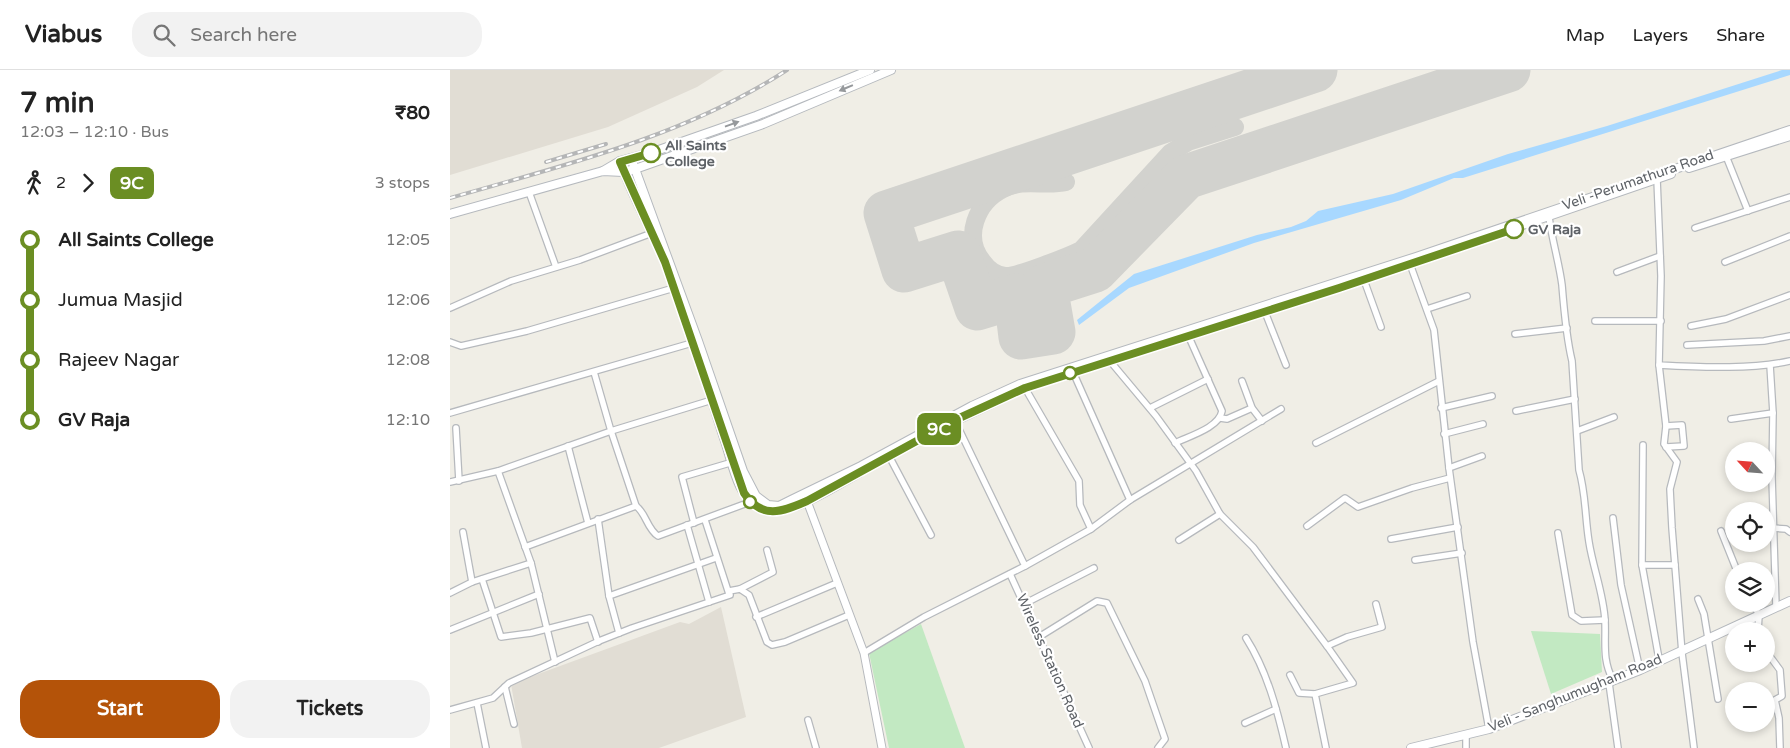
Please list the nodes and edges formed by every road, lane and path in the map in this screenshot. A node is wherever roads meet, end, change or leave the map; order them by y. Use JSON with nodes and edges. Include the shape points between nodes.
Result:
{"nodes":[{"id":1,"x":870,"y":70,"type":"edge"},
{"id":2,"x":891,"y":70,"type":"edge"},
{"id":3,"x":1790,"y":130,"type":"edge"},
{"id":4,"x":1790,"y":136,"type":"edge"},
{"id":5,"x":652,"y":152,"type":"junction"},
{"id":6,"x":1726,"y":156,"type":"junction"},
{"id":7,"x":631,"y":158,"type":"junction"},
{"id":8,"x":620,"y":162,"type":"junction"},
{"id":9,"x":656,"y":162,"type":"junction"},
{"id":10,"x":635,"y":169,"type":"junction"},
{"id":11,"x":603,"y":171,"type":"junction"},
{"id":12,"x":623,"y":172,"type":"junction"},
{"id":13,"x":1657,"y":179,"type":"junction"},
{"id":14,"x":529,"y":192,"type":"junction"},
{"id":15,"x":1790,"y":197,"type":"edge"},
{"id":16,"x":1748,"y":211,"type":"junction"},
{"id":17,"x":450,"y":214,"type":"edge"},
{"id":18,"x":1549,"y":217,"type":"junction"},
{"id":19,"x":1695,"y":228,"type":"dead end"},
{"id":20,"x":652,"y":233,"type":"junction"},
{"id":21,"x":1790,"y":236,"type":"edge"},
{"id":22,"x":1660,"y":256,"type":"junction"},
{"id":23,"x":1725,"y":262,"type":"dead end"},
{"id":24,"x":1410,"y":264,"type":"junction"},
{"id":25,"x":556,"y":267,"type":"junction"},
{"id":26,"x":1617,"y":272,"type":"dead end"},
{"id":27,"x":1364,"y":280,"type":"junction"},
{"id":28,"x":674,"y":288,"type":"junction"},
{"id":29,"x":1790,"y":295,"type":"edge"},
{"id":30,"x":1467,"y":296,"type":"dead end"},
{"id":31,"x":450,"y":308,"type":"edge"},
{"id":32,"x":1427,"y":309,"type":"junction"},
{"id":33,"x":1264,"y":312,"type":"junction"},
{"id":34,"x":1595,"y":321,"type":"dead end"},
{"id":35,"x":1662,"y":321,"type":"junction"},
{"id":36,"x":1691,"y":326,"type":"dead end"},
{"id":37,"x":1380,"y":327,"type":"dead end"},
{"id":38,"x":1567,"y":328,"type":"junction"},
{"id":39,"x":1515,"y":334,"type":"dead end"},
{"id":40,"x":1188,"y":336,"type":"junction"},
{"id":41,"x":1790,"y":336,"type":"edge"},
{"id":42,"x":450,"y":342,"type":"edge"},
{"id":43,"x":692,"y":343,"type":"junction"},
{"id":44,"x":1687,"y":345,"type":"dead end"},
{"id":45,"x":1110,"y":361,"type":"junction"},
{"id":46,"x":1790,"y":361,"type":"edge"},
{"id":47,"x":1659,"y":365,"type":"junction"},
{"id":48,"x":1770,"y":365,"type":"junction"},
{"id":49,"x":1286,"y":366,"type":"dead end"},
{"id":50,"x":594,"y":372,"type":"junction"},
{"id":51,"x":1073,"y":372,"type":"junction"},
{"id":52,"x":1208,"y":379,"type":"junction"},
{"id":53,"x":1242,"y":381,"type":"dead end"},
{"id":54,"x":1439,"y":381,"type":"junction"},
{"id":55,"x":1025,"y":388,"type":"junction"},
{"id":56,"x":1492,"y":396,"type":"dead end"},
{"id":57,"x":1575,"y":399,"type":"junction"},
{"id":58,"x":712,"y":400,"type":"junction"},
{"id":59,"x":1150,"y":408,"type":"junction"},
{"id":60,"x":1252,"y":408,"type":"junction"},
{"id":61,"x":1442,"y":408,"type":"junction"},
{"id":62,"x":1281,"y":409,"type":"dead end"},
{"id":63,"x":1516,"y":411,"type":"dead end"},
{"id":64,"x":450,"y":413,"type":"edge"},
{"id":65,"x":1773,"y":413,"type":"junction"},
{"id":66,"x":1614,"y":417,"type":"dead end"},
{"id":67,"x":1220,"y":418,"type":"junction"},
{"id":68,"x":1731,"y":419,"type":"dead end"},
{"id":69,"x":955,"y":420,"type":"junction"},
{"id":70,"x":1262,"y":420,"type":"junction"},
{"id":71,"x":1483,"y":424,"type":"dead end"},
{"id":72,"x":1666,"y":426,"type":"junction"},
{"id":73,"x":456,"y":428,"type":"dead end"},
{"id":74,"x":611,"y":431,"type":"junction"},
{"id":75,"x":1576,"y":431,"type":"junction"},
{"id":76,"x":1444,"y":434,"type":"junction"},
{"id":77,"x":1175,"y":443,"type":"junction"},
{"id":78,"x":1316,"y":443,"type":"dead end"},
{"id":79,"x":1644,"y":445,"type":"dead end"},
{"id":80,"x":568,"y":446,"type":"junction"},
{"id":81,"x":1666,"y":447,"type":"junction"},
{"id":82,"x":889,"y":456,"type":"junction"},
{"id":83,"x":1482,"y":456,"type":"dead end"},
{"id":84,"x":733,"y":462,"type":"junction"},
{"id":85,"x":1190,"y":464,"type":"junction"},
{"id":86,"x":1448,"y":468,"type":"junction"},
{"id":87,"x":498,"y":471,"type":"junction"},
{"id":88,"x":1450,"y":478,"type":"junction"},
{"id":89,"x":459,"y":481,"type":"junction"},
{"id":90,"x":450,"y":482,"type":"edge"},
{"id":91,"x":1130,"y":500,"type":"junction"},
{"id":92,"x":807,"y":501,"type":"junction"},
{"id":93,"x":750,"y":502,"type":"junction"},
{"id":94,"x":1772,"y":502,"type":"edge"},
{"id":95,"x":636,"y":506,"type":"junction"},
{"id":96,"x":1220,"y":514,"type":"junction"},
{"id":97,"x":1613,"y":518,"type":"dead end"},
{"id":98,"x":598,"y":519,"type":"junction"},
{"id":99,"x":705,"y":520,"type":"junction"},
{"id":100,"x":588,"y":523,"type":"junction"},
{"id":101,"x":694,"y":523,"type":"junction"},
{"id":102,"x":687,"y":525,"type":"junction"},
{"id":103,"x":1307,"y":526,"type":"dead end"},
{"id":104,"x":1458,"y":527,"type":"junction"},
{"id":105,"x":1775,"y":528,"type":"edge"},
{"id":106,"x":1091,"y":529,"type":"junction"},
{"id":107,"x":1721,"y":531,"type":"dead end"},
{"id":108,"x":463,"y":532,"type":"dead end"},
{"id":109,"x":1790,"y":532,"type":"edge"},
{"id":110,"x":1558,"y":533,"type":"dead end"},
{"id":111,"x":931,"y":535,"type":"dead end"},
{"id":112,"x":1391,"y":539,"type":"dead end"},
{"id":113,"x":1179,"y":540,"type":"dead end"},
{"id":114,"x":525,"y":547,"type":"junction"},
{"id":115,"x":766,"y":550,"type":"dead end"},
{"id":116,"x":1462,"y":553,"type":"junction"},
{"id":117,"x":716,"y":558,"type":"junction"},
{"id":118,"x":1415,"y":560,"type":"dead end"},
{"id":119,"x":1734,"y":562,"type":"edge"},
{"id":120,"x":531,"y":563,"type":"junction"},
{"id":121,"x":699,"y":564,"type":"junction"},
{"id":122,"x":1642,"y":565,"type":"junction"},
{"id":123,"x":1675,"y":565,"type":"junction"},
{"id":124,"x":1025,"y":566,"type":"junction"},
{"id":125,"x":1094,"y":568,"type":"dead end"},
{"id":126,"x":1010,"y":574,"type":"junction"},
{"id":127,"x":482,"y":579,"type":"junction"},
{"id":128,"x":472,"y":582,"type":"junction"},
{"id":129,"x":837,"y":583,"type":"junction"},
{"id":130,"x":740,"y":589,"type":"junction"},
{"id":131,"x":1775,"y":591,"type":"edge"},
{"id":132,"x":450,"y":593,"type":"edge"},
{"id":133,"x":539,"y":594,"type":"junction"},
{"id":134,"x":730,"y":595,"type":"junction"},
{"id":135,"x":609,"y":596,"type":"junction"},
{"id":136,"x":1698,"y":599,"type":"dead end"},
{"id":137,"x":709,"y":602,"type":"junction"},
{"id":138,"x":1790,"y":602,"type":"edge"},
{"id":139,"x":1024,"y":604,"type":"junction"},
{"id":140,"x":1376,"y":604,"type":"dead end"},
{"id":141,"x":1776,"y":607,"type":"junction"},
{"id":142,"x":1757,"y":612,"type":"edge"},
{"id":143,"x":492,"y":613,"type":"junction"},
{"id":144,"x":849,"y":615,"type":"junction"},
{"id":145,"x":1759,"y":615,"type":"junction"},
{"id":146,"x":756,"y":617,"type":"junction"},
{"id":147,"x":1605,"y":620,"type":"junction"},
{"id":148,"x":1759,"y":622,"type":"edge"},
{"id":149,"x":547,"y":629,"type":"junction"},
{"id":150,"x":450,"y":630,"type":"edge"},
{"id":151,"x":619,"y":633,"type":"junction"},
{"id":152,"x":1039,"y":636,"type":"junction"},
{"id":153,"x":1246,"y":638,"type":"dead end"},
{"id":154,"x":1708,"y":638,"type":"junction"},
{"id":155,"x":598,"y":642,"type":"junction"},
{"id":156,"x":1327,"y":646,"type":"junction"},
{"id":157,"x":1683,"y":649,"type":"junction"},
{"id":158,"x":864,"y":653,"type":"junction"},
{"id":159,"x":1660,"y":660,"type":"junction"},
{"id":160,"x":555,"y":662,"type":"junction"},
{"id":161,"x":1775,"y":663,"type":"edge"},
{"id":162,"x":1640,"y":670,"type":"junction"},
{"id":163,"x":1290,"y":674,"type":"dead end"},
{"id":164,"x":1611,"y":681,"type":"junction"},
{"id":165,"x":505,"y":687,"type":"junction"},
{"id":166,"x":1315,"y":694,"type":"junction"},
{"id":167,"x":1718,"y":699,"type":"dead end"},
{"id":168,"x":477,"y":703,"type":"junction"},
{"id":169,"x":1276,"y":709,"type":"junction"},
{"id":170,"x":450,"y":710,"type":"edge"},
{"id":171,"x":808,"y":720,"type":"dead end"},
{"id":172,"x":1245,"y":723,"type":"dead end"},
{"id":173,"x":514,"y":724,"type":"dead end"},
{"id":174,"x":1490,"y":729,"type":"junction"},
{"id":175,"x":1466,"y":735,"type":"junction"},
{"id":176,"x":486,"y":748,"type":"edge"},
{"id":177,"x":816,"y":748,"type":"edge"},
{"id":178,"x":882,"y":748,"type":"edge"},
{"id":179,"x":1089,"y":748,"type":"edge"},
{"id":180,"x":1158,"y":748,"type":"edge"},
{"id":181,"x":1286,"y":748,"type":"edge"},
{"id":182,"x":1326,"y":748,"type":"edge"},
{"id":183,"x":1411,"y":748,"type":"edge"},
{"id":184,"x":1466,"y":748,"type":"edge"},
{"id":185,"x":1618,"y":748,"type":"edge"},
{"id":186,"x":1694,"y":748,"type":"edge"},
{"id":187,"x":1780,"y":748,"type":"edge"}],
"edges":[{"from":5,"to":1,"type":"main road","one_way":true,"via":[[756,116]]},
{"from":2,"to":9,"type":"main road","one_way":true,"via":[[763,124]]},
{"from":3,"to":10,"type":"main road","name":"Veli -Perumathura Road","via":[[1416,257],[1020,384],[779,506],[768,505],[756,496],[743,471]]},
{"from":4,"to":6,"type":"main road"},
{"from":5,"to":7,"type":"main road"},
{"from":5,"to":9,"type":"main road"},
{"from":6,"to":13,"type":"main road"},
{"from":6,"to":16,"type":"street"},
{"from":7,"to":8,"type":"main road"},
{"from":7,"to":10,"type":"main road"},
{"from":8,"to":11,"type":"main road"},
{"from":8,"to":12,"type":"main road"},
{"from":9,"to":10,"type":"main road"},
{"from":10,"to":12,"type":"main road"},
{"from":11,"to":12,"type":"main road"},
{"from":11,"to":14,"type":"main road"},
{"from":12,"to":20,"type":"main road"},
{"from":13,"to":18,"type":"main road"},
{"from":13,"to":22,"type":"street"},
{"from":14,"to":17,"type":"main road"},
{"from":14,"to":25,"type":"street"},
{"from":15,"to":16,"type":"street"},
{"from":16,"to":19,"type":"street"},
{"from":18,"to":24,"type":"main road"},
{"from":18,"to":38,"type":"street"},
{"from":20,"to":25,"type":"street"},
{"from":20,"to":28,"type":"main road"},
{"from":21,"to":23,"type":"street"},
{"from":22,"to":26,"type":"street"},
{"from":22,"to":35,"type":"street"},
{"from":24,"to":27,"type":"main road"},
{"from":24,"to":32,"type":"street"},
{"from":25,"to":31,"type":"street","via":[[511,280]]},
{"from":27,"to":33,"type":"main road"},
{"from":27,"to":37,"type":"street"},
{"from":28,"to":42,"type":"street","via":[[527,331],[461,346]]},
{"from":28,"to":43,"type":"main road"},
{"from":29,"to":36,"type":"street","via":[[1726,319]]},
{"from":30,"to":32,"type":"street"},
{"from":32,"to":54,"type":"street","via":[[1434,330]]},
{"from":33,"to":40,"type":"main road"},
{"from":33,"to":49,"type":"street"},
{"from":34,"to":35,"type":"street"},
{"from":35,"to":47,"type":"street"},
{"from":38,"to":39,"type":"street"},
{"from":38,"to":57,"type":"street"},
{"from":40,"to":45,"type":"main road"},
{"from":40,"to":52,"type":"street"},
{"from":41,"to":44,"type":"street","via":[[1764,341]]},
{"from":43,"to":50,"type":"street"},
{"from":43,"to":58,"type":"main road"},
{"from":45,"to":51,"type":"main road"},
{"from":45,"to":59,"type":"street"},
{"from":46,"to":48,"type":"street"},
{"from":47,"to":48,"type":"street"},
{"from":47,"to":72,"type":"street"},
{"from":48,"to":65,"type":"street"},
{"from":50,"to":64,"type":"street"},
{"from":50,"to":74,"type":"street"},
{"from":51,"to":55,"type":"main road"},
{"from":51,"to":91,"type":"street"},
{"from":52,"to":59,"type":"street"},
{"from":52,"to":67,"type":"street","via":[[1222,411]]},
{"from":53,"to":60,"type":"street"},
{"from":54,"to":61,"type":"street"},
{"from":54,"to":78,"type":"street"},
{"from":55,"to":69,"type":"main road"},
{"from":55,"to":106,"type":"street","via":[[1079,481],[1080,505]]},
{"from":56,"to":61,"type":"street"},
{"from":57,"to":63,"type":"street"},
{"from":57,"to":75,"type":"street"},
{"from":58,"to":74,"type":"street"},
{"from":58,"to":84,"type":"main road"},
{"from":59,"to":77,"type":"street"},
{"from":60,"to":67,"type":"street","via":[[1227,419]]},
{"from":60,"to":70,"type":"street"},
{"from":61,"to":76,"type":"street"},
{"from":62,"to":70,"type":"street"},
{"from":65,"to":68,"type":"street"},
{"from":65,"to":94,"type":"street"},
{"from":66,"to":75,"type":"street"},
{"from":67,"to":77,"type":"street"},
{"from":69,"to":82,"type":"main road"},
{"from":69,"to":124,"type":"street"},
{"from":70,"to":85,"type":"street"},
{"from":71,"to":76,"type":"street"},
{"from":72,"to":81,"type":"street"},
{"from":72,"to":81,"type":"street","via":[[1682,425],[1684,446]]},
{"from":73,"to":89,"type":"street"},
{"from":74,"to":80,"type":"street"},
{"from":74,"to":95,"type":"street"},
{"from":75,"to":147,"type":"street","via":[[1587,530]]},
{"from":76,"to":86,"type":"street"},
{"from":77,"to":85,"type":"street"},
{"from":79,"to":122,"type":"street"},
{"from":80,"to":87,"type":"street"},
{"from":80,"to":100,"type":"street"},
{"from":81,"to":123,"type":"street","via":[[1677,462],[1670,489]]},
{"from":82,"to":92,"type":"main road"},
{"from":82,"to":111,"type":"street"},
{"from":83,"to":86,"type":"street"},
{"from":84,"to":93,"type":"main road"},
{"from":84,"to":101,"type":"street","via":[[682,477]]},
{"from":85,"to":91,"type":"street"},
{"from":85,"to":96,"type":"street"},
{"from":86,"to":88,"type":"street"},
{"from":87,"to":89,"type":"street"},
{"from":87,"to":114,"type":"street"},
{"from":88,"to":103,"type":"street","via":[[1358,507],[1345,498]]},
{"from":88,"to":104,"type":"street"},
{"from":89,"to":90,"type":"street"},
{"from":91,"to":106,"type":"street"},
{"from":92,"to":93,"type":"main road","via":[[771,512]]},
{"from":92,"to":129,"type":"street"},
{"from":93,"to":99,"type":"street"},
{"from":95,"to":98,"type":"street"},
{"from":95,"to":102,"type":"street","via":[[658,536]]},
{"from":96,"to":113,"type":"street"},
{"from":96,"to":156,"type":"street","via":[[1253,548]]},
{"from":97,"to":162,"type":"street","via":[[1621,585]]},
{"from":98,"to":100,"type":"street"},
{"from":98,"to":135,"type":"street"},
{"from":99,"to":101,"type":"street"},
{"from":99,"to":117,"type":"street"},
{"from":100,"to":114,"type":"street"},
{"from":101,"to":102,"type":"street"},
{"from":102,"to":121,"type":"street"},
{"from":104,"to":112,"type":"street"},
{"from":104,"to":116,"type":"street"},
{"from":105,"to":109,"type":"street"},
{"from":106,"to":124,"type":"street"},
{"from":107,"to":119,"type":"street"},
{"from":108,"to":128,"type":"street"},
{"from":110,"to":147,"type":"street","via":[[1572,616],[1581,621]]},
{"from":114,"to":120,"type":"street"},
{"from":115,"to":130,"type":"street","via":[[773,572]]},
{"from":116,"to":118,"type":"street"},
{"from":116,"to":174,"type":"street","via":[[1473,642]]},
{"from":117,"to":121,"type":"street"},
{"from":117,"to":134,"type":"street"},
{"from":120,"to":127,"type":"street"},
{"from":120,"to":133,"type":"street"},
{"from":121,"to":135,"type":"street"},
{"from":121,"to":137,"type":"street"},
{"from":122,"to":123,"type":"street"},
{"from":122,"to":159,"type":"street"},
{"from":123,"to":157,"type":"street"},
{"from":124,"to":126,"type":"street"},
{"from":125,"to":139,"type":"street"},
{"from":126,"to":139,"type":"street","name":"Wireless Station Road"},
{"from":126,"to":158,"type":"street","via":[[924,617]]},
{"from":127,"to":128,"type":"street"},
{"from":127,"to":143,"type":"street"},
{"from":128,"to":132,"type":"street"},
{"from":129,"to":144,"type":"street"},
{"from":129,"to":146,"type":"street"},
{"from":130,"to":134,"type":"street","via":[[729,591]]},
{"from":130,"to":146,"type":"street","via":[[749,595]]},
{"from":131,"to":141,"type":"street"},
{"from":133,"to":143,"type":"street"},
{"from":133,"to":149,"type":"street"},
{"from":134,"to":137,"type":"street"},
{"from":135,"to":151,"type":"street"},
{"from":136,"to":154,"type":"street"},
{"from":137,"to":151,"type":"street"},
{"from":138,"to":141,"type":"main road","name":"Veli - Sanghumugham Road"},
{"from":139,"to":152,"type":"street","name":"Wireless Station Road"},
{"from":140,"to":156,"type":"street","via":[[1382,627]]},
{"from":141,"to":145,"type":"main road","name":"Veli - Sanghumugham Road"},
{"from":142,"to":145,"type":"street"},
{"from":143,"to":149,"type":"street","via":[[501,637]]},
{"from":143,"to":150,"type":"street"},
{"from":144,"to":146,"type":"street","via":[[772,645],[767,642]]},
{"from":144,"to":158,"type":"street"},
{"from":145,"to":148,"type":"street"},
{"from":145,"to":154,"type":"main road","name":"Veli - Sanghumugham Road"},
{"from":147,"to":164,"type":"street","via":[[1605,661]]},
{"from":149,"to":155,"type":"street","via":[[590,618]]},
{"from":149,"to":160,"type":"street"},
{"from":151,"to":155,"type":"street"},
{"from":152,"to":179,"type":"street","name":"Wireless Station Road"},
{"from":152,"to":180,"type":"street","via":[[1097,601],[1107,603],[1146,681],[1165,739]]},
{"from":153,"to":169,"type":"street","via":[[1257,656]]},
{"from":154,"to":157,"type":"main road","name":"Veli - Sanghumugham Road"},
{"from":154,"to":167,"type":"street"},
{"from":155,"to":160,"type":"street"},
{"from":156,"to":166,"type":"street","via":[[1353,683]]},
{"from":157,"to":159,"type":"main road","name":"Veli - Sanghumugham Road"},
{"from":157,"to":186,"type":"street"},
{"from":158,"to":178,"type":"street"},
{"from":159,"to":162,"type":"main road","name":"Veli - Sanghumugham Road"},
{"from":160,"to":165,"type":"street"},
{"from":161,"to":187,"type":"street","via":[[1780,670],[1782,696],[1775,700]]},
{"from":162,"to":164,"type":"main road","name":"Veli - Sanghumugham Road"},
{"from":163,"to":166,"type":"street","via":[[1299,693]]},
{"from":164,"to":174,"type":"main road","name":"Veli - Sanghumugham Road"},
{"from":164,"to":185,"type":"street"},
{"from":165,"to":168,"type":"street","via":[[493,698]]},
{"from":165,"to":173,"type":"street"},
{"from":166,"to":182,"type":"street"},
{"from":168,"to":170,"type":"street"},
{"from":168,"to":176,"type":"street"},
{"from":169,"to":172,"type":"street"},
{"from":169,"to":181,"type":"street"},
{"from":171,"to":177,"type":"street"},
{"from":174,"to":175,"type":"main road","name":"Veli - Sanghumugham Road"},
{"from":175,"to":183,"type":"main road","name":"Veli - Sanghumugham Road"},
{"from":175,"to":184,"type":"street"}]}
